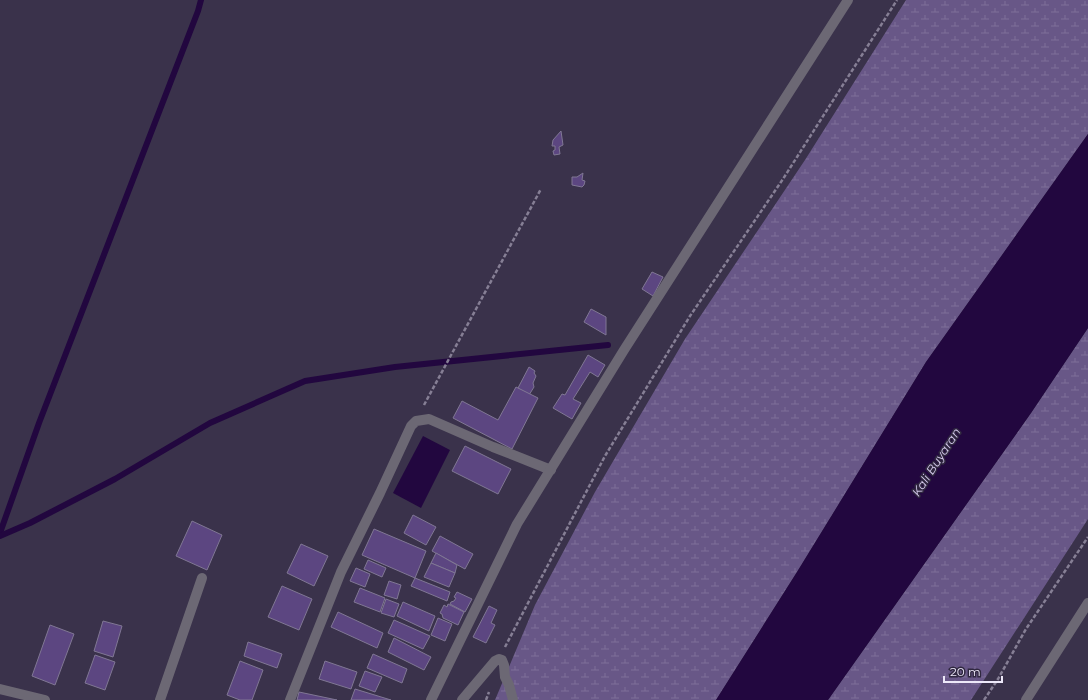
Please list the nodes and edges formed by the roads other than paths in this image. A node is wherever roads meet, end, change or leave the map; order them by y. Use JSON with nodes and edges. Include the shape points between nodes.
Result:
{"nodes":[{"id":1,"x":848,"y":0,"type":"edge"},
{"id":2,"x":551,"y":470,"type":"junction"},
{"id":3,"x":202,"y":578,"type":"dead end"},
{"id":4,"x":1088,"y":603,"type":"edge"},
{"id":5,"x":0,"y":689,"type":"edge"},
{"id":6,"x":45,"y":700,"type":"edge"},
{"id":7,"x":160,"y":700,"type":"edge"},
{"id":8,"x":290,"y":700,"type":"edge"},
{"id":9,"x":431,"y":700,"type":"edge"},
{"id":10,"x":462,"y":700,"type":"edge"},
{"id":11,"x":513,"y":700,"type":"edge"},
{"id":12,"x":1026,"y":700,"type":"edge"}],
"edges":[{"from":1,"to":2,"type":"street","via":[[624,350]]},
{"from":2,"to":8,"type":"street","via":[[429,419],[416,421],[411,426],[341,572]]},
{"from":2,"to":9,"type":"street","via":[[517,524]]},
{"from":3,"to":7,"type":"street"},
{"from":4,"to":12,"type":"street"},
{"from":5,"to":6,"type":"street"},
{"from":10,"to":11,"type":"street","via":[[498,659],[502,660],[504,665],[505,677]]}]}
